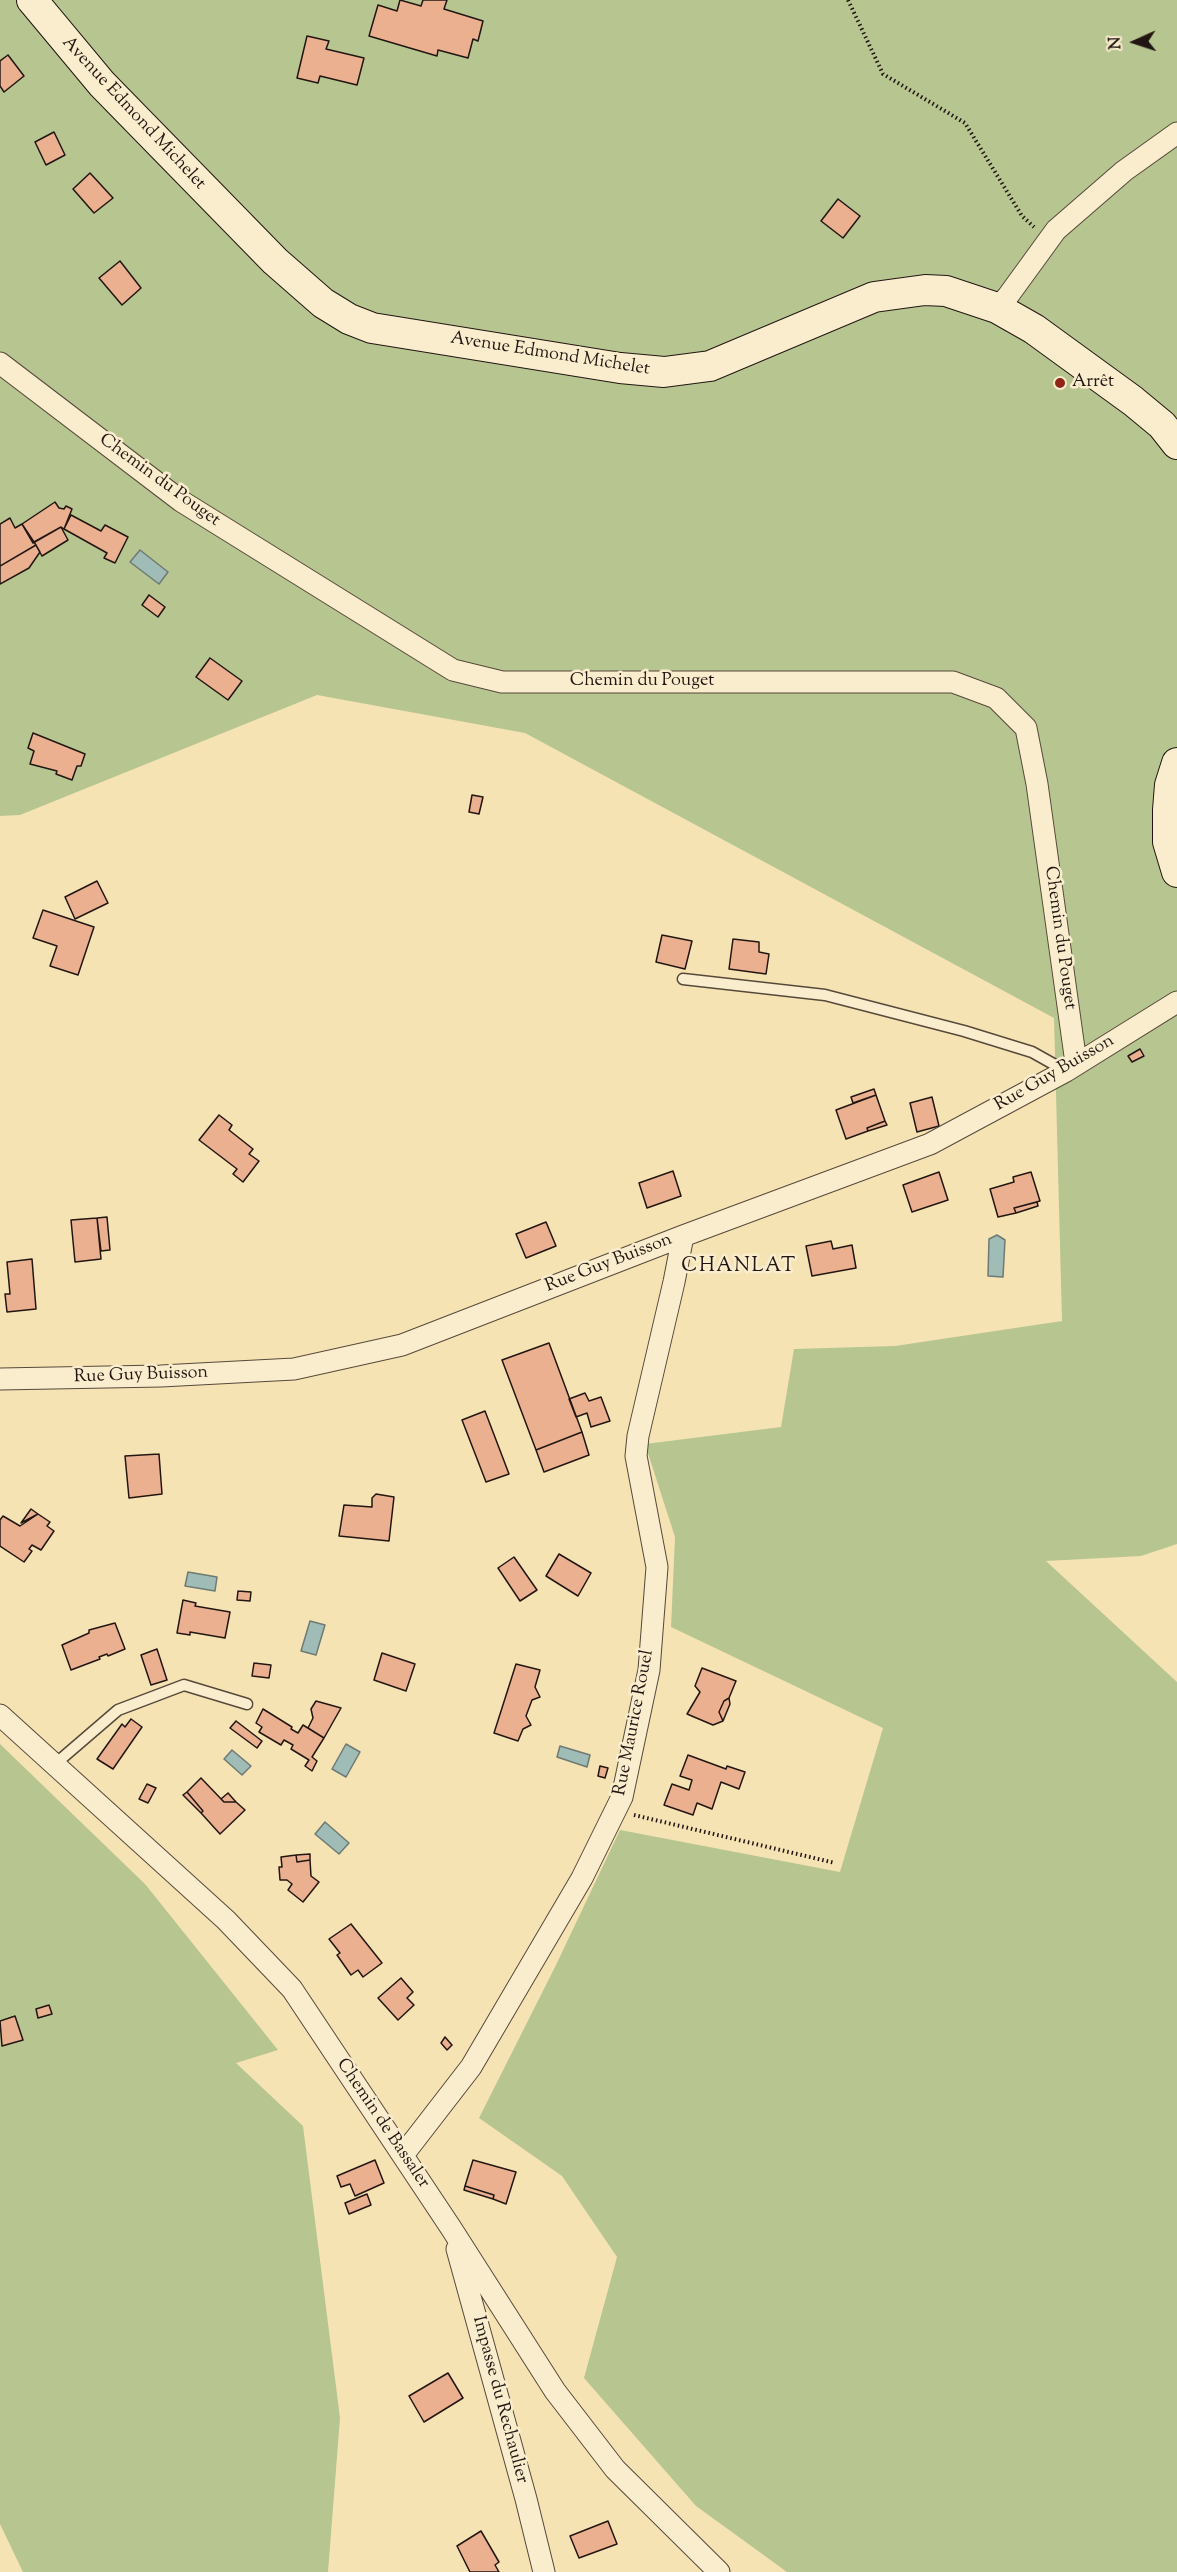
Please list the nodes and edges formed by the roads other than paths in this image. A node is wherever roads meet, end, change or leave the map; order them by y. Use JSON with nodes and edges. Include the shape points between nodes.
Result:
{"nodes":[{"id":1,"x":32,"y":0,"type":"edge"},
{"id":2,"x":1177,"y":133,"type":"edge"},
{"id":3,"x":997,"y":308,"type":"junction"},
{"id":4,"x":0,"y":363,"type":"edge"},
{"id":5,"x":1177,"y":444,"type":"edge"},
{"id":6,"x":1177,"y":763,"type":"edge"},
{"id":7,"x":1177,"y":769,"type":"edge"},
{"id":8,"x":1177,"y":872,"type":"edge"},
{"id":9,"x":683,"y":979,"type":"dead end"},
{"id":10,"x":1177,"y":1002,"type":"edge"},
{"id":11,"x":1071,"y":1067,"type":"junction"},
{"id":12,"x":682,"y":1236,"type":"junction"},
{"id":13,"x":0,"y":1379,"type":"edge"},
{"id":14,"x":247,"y":1704,"type":"dead end"},
{"id":15,"x":0,"y":1715,"type":"edge"},
{"id":16,"x":54,"y":1765,"type":"junction"},
{"id":17,"x":403,"y":2156,"type":"junction"},
{"id":18,"x":451,"y":2228,"type":"junction"},
{"id":19,"x":544,"y":2572,"type":"edge"},
{"id":20,"x":719,"y":2572,"type":"edge"}],
"edges":[{"from":1,"to":3,"type":"main road","name":"Avenue Edmond Michelet","via":[[102,84],[275,261],[323,303],[349,320],[372,328],[664,372],[710,366],[874,297],[946,291]]},
{"from":2,"to":3,"type":"street","via":[[1124,171],[1056,230]]},
{"from":3,"to":5,"type":"main road","name":"Avenue Edmond Michelet","via":[[1034,329],[1133,401],[1162,425]]},
{"from":4,"to":11,"type":"street","name":"Chemin du Pouget","via":[[181,501],[453,670],[502,681],[952,682],[996,698],[1026,728],[1037,784]]},
{"from":6,"to":7,"type":"main road"},
{"from":7,"to":8,"type":"main road","via":[[1170,785],[1168,810],[1168,842]]},
{"from":9,"to":11,"type":"lane","via":[[825,995],[975,1034]]},
{"from":10,"to":11,"type":"street","name":"Rue Guy Buisson"},
{"from":11,"to":12,"type":"street","name":"Rue Guy Buisson","via":[[930,1144]]},
{"from":12,"to":13,"type":"street","name":"Rue Guy Buisson","via":[[402,1345],[294,1369]]},
{"from":12,"to":17,"type":"street","name":"Rue Maurice Rouel","via":[[638,1436],[636,1456],[657,1567],[649,1670],[622,1797],[582,1878],[471,2067]]},
{"from":14,"to":16,"type":"lane","via":[[184,1685],[118,1710]]},
{"from":15,"to":16,"type":"street","name":"Chemin de Bassaler"},
{"from":16,"to":17,"type":"street","name":"Chemin de Bassaler","via":[[226,1920],[292,1989]]},
{"from":17,"to":18,"type":"street","name":"Chemin de Bassaler"},
{"from":18,"to":19,"type":"street","name":"Impasse du Rechaulier"},
{"from":18,"to":20,"type":"street","name":"Chemin de Bassaler","via":[[555,2391],[615,2469]]}]}
